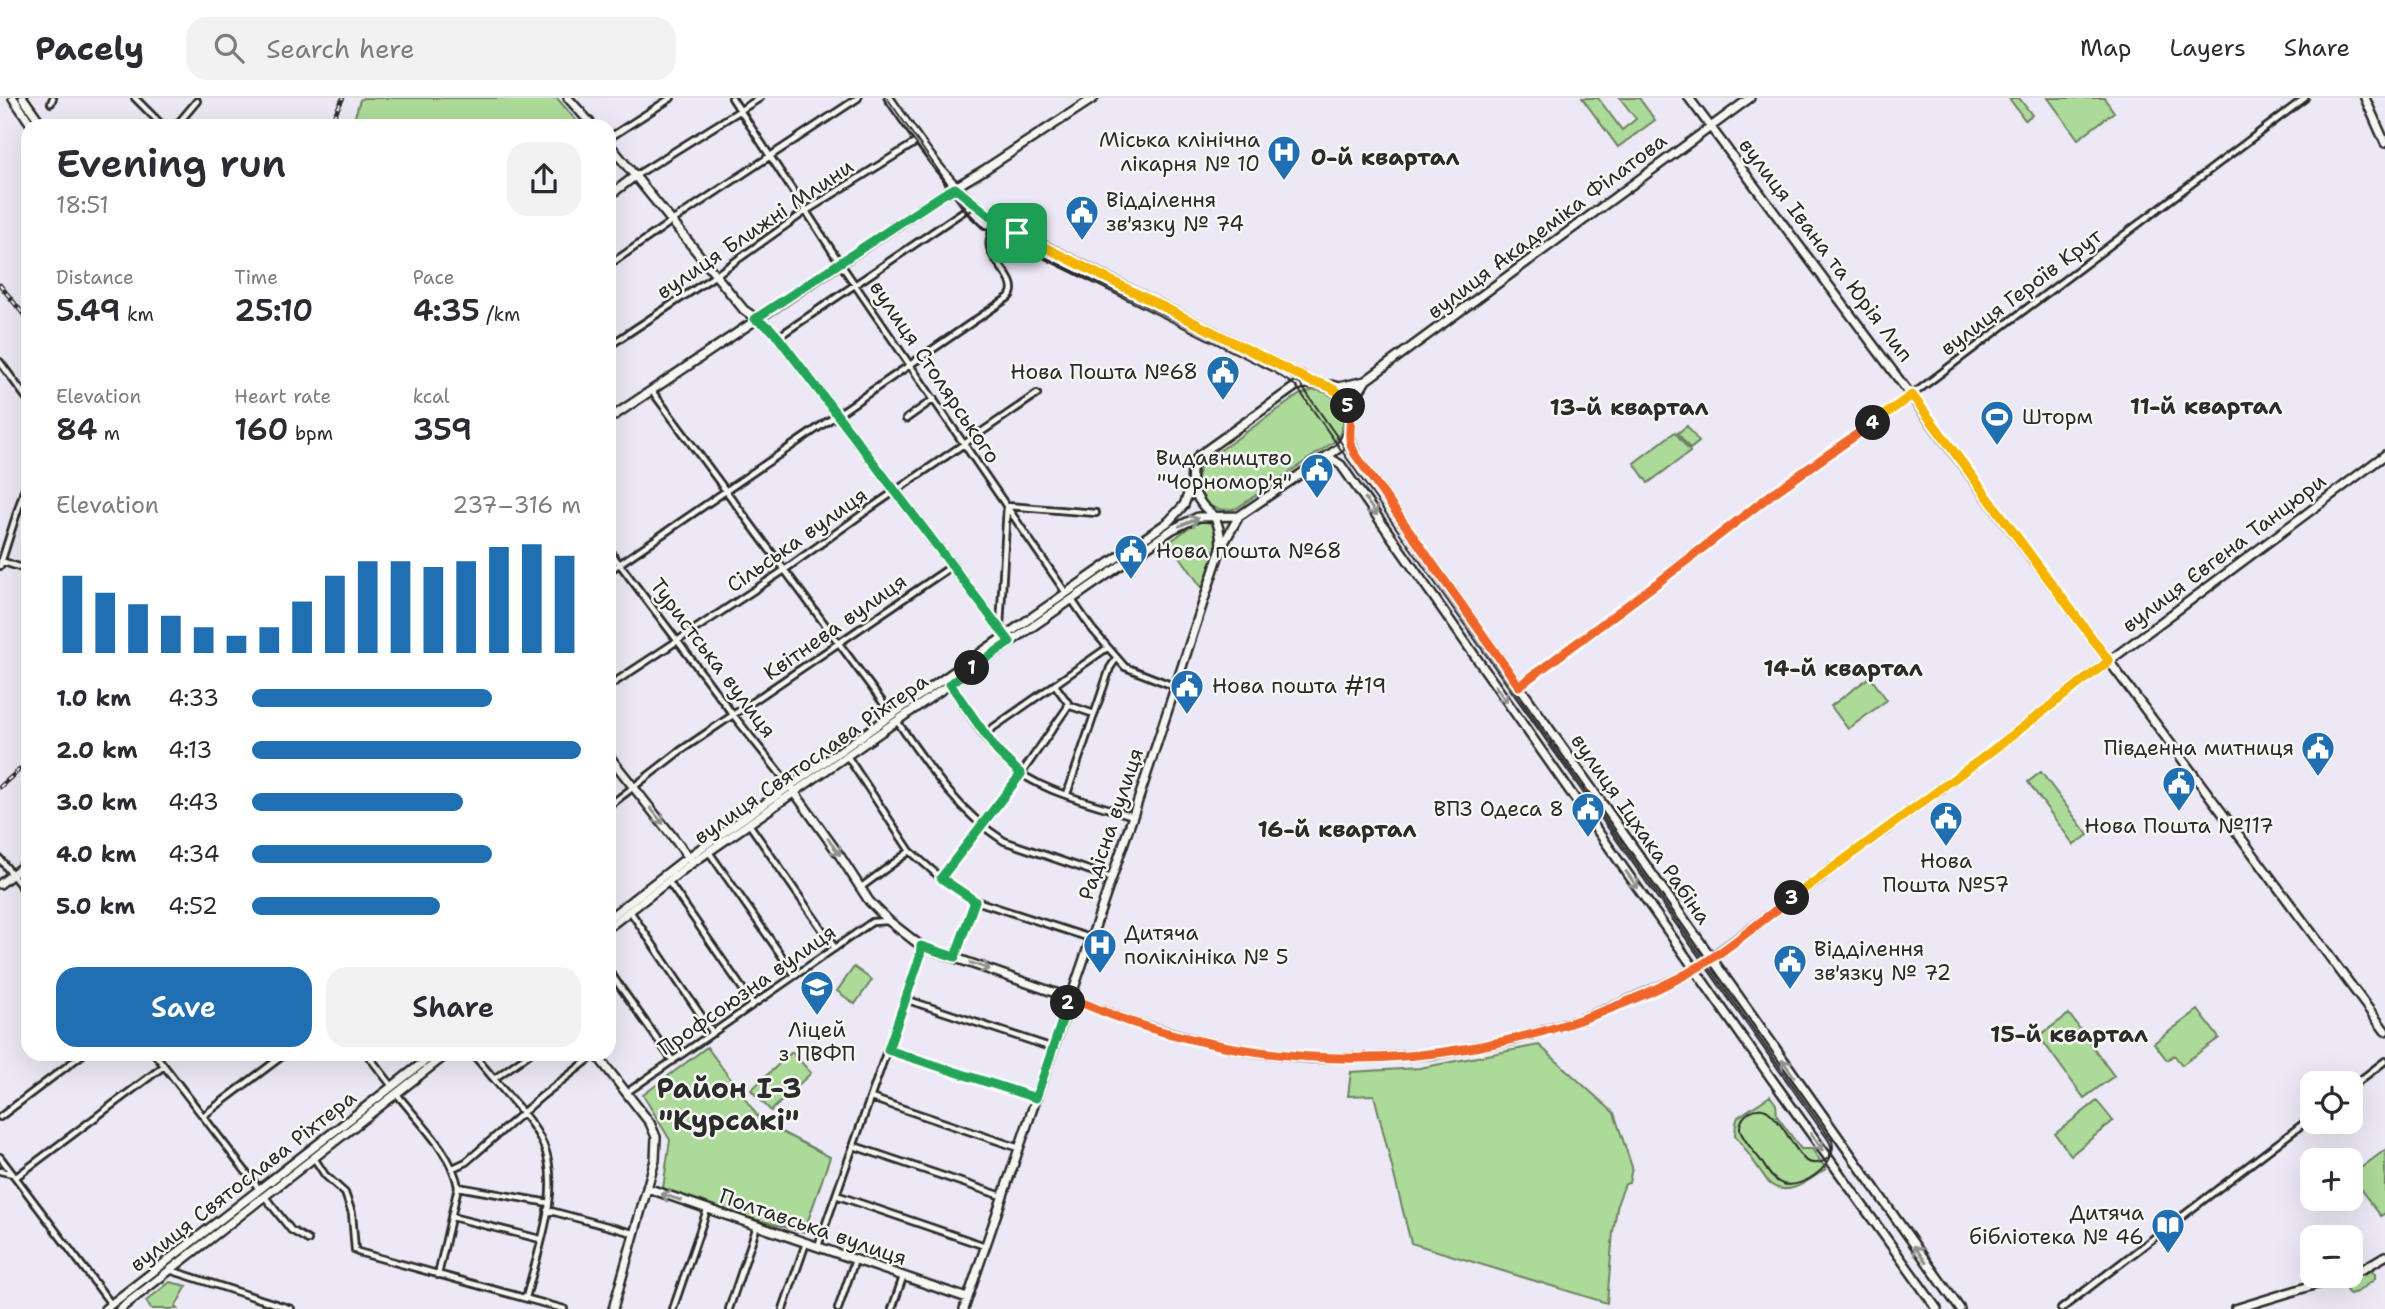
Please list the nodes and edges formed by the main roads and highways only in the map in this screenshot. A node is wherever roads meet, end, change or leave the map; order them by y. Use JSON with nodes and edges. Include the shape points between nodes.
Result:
{"nodes":[{"id":1,"x":13,"y":98,"type":"edge"},
{"id":2,"x":23,"y":98,"type":"edge"},
{"id":3,"x":568,"y":98,"type":"edge"},
{"id":4,"x":889,"y":98,"type":"edge"},
{"id":5,"x":1094,"y":98,"type":"edge"},
{"id":6,"x":1689,"y":98,"type":"edge"},
{"id":7,"x":1750,"y":98,"type":"edge"},
{"id":8,"x":2365,"y":98,"type":"edge"},
{"id":9,"x":27,"y":119,"type":"edge"},
{"id":10,"x":38,"y":119,"type":"edge"},
{"id":11,"x":587,"y":119,"type":"edge"},
{"id":12,"x":1712,"y":126,"type":"junction"},
{"id":13,"x":2385,"y":144,"type":"edge"},
{"id":14,"x":616,"y":153,"type":"edge"},
{"id":15,"x":635,"y":176,"type":"junction"},
{"id":16,"x":955,"y":188,"type":"junction"},
{"id":17,"x":616,"y":191,"type":"edge"},
{"id":18,"x":755,"y":319,"type":"junction"},
{"id":19,"x":1312,"y":382,"type":"junction"},
{"id":20,"x":1365,"y":382,"type":"junction"},
{"id":21,"x":1324,"y":384,"type":"junction"},
{"id":22,"x":1350,"y":413,"type":"junction"},
{"id":23,"x":616,"y":414,"type":"edge"},
{"id":24,"x":1349,"y":434,"type":"junction"},
{"id":25,"x":2385,"y":455,"type":"edge"},
{"id":26,"x":1327,"y":456,"type":"junction"},
{"id":27,"x":1191,"y":485,"type":"junction"},
{"id":28,"x":1213,"y":516,"type":"junction"},
{"id":29,"x":1238,"y":516,"type":"junction"},
{"id":30,"x":1221,"y":548,"type":"junction"},
{"id":31,"x":1069,"y":596,"type":"junction"},
{"id":32,"x":1005,"y":635,"type":"junction"},
{"id":33,"x":2109,"y":661,"type":"junction"},
{"id":34,"x":894,"y":718,"type":"junction"},
{"id":35,"x":616,"y":765,"type":"edge"},
{"id":36,"x":792,"y":789,"type":"junction"},
{"id":37,"x":691,"y":860,"type":"junction"},
{"id":38,"x":21,"y":867,"type":"edge"},
{"id":39,"x":0,"y":884,"type":"edge"},
{"id":40,"x":616,"y":913,"type":"edge"},
{"id":41,"x":616,"y":922,"type":"edge"},
{"id":42,"x":1711,"y":958,"type":"junction"},
{"id":43,"x":1695,"y":969,"type":"junction"},
{"id":44,"x":1070,"y":998,"type":"junction"},
{"id":45,"x":2385,"y":1031,"type":"edge"},
{"id":46,"x":426,"y":1061,"type":"edge"},
{"id":47,"x":437,"y":1061,"type":"edge"},
{"id":48,"x":601,"y":1061,"type":"edge"},
{"id":49,"x":394,"y":1090,"type":"junction"},
{"id":50,"x":647,"y":1188,"type":"junction"},
{"id":51,"x":262,"y":1193,"type":"junction"},
{"id":52,"x":2385,"y":1256,"type":"edge"},
{"id":53,"x":2363,"y":1268,"type":"edge"},
{"id":54,"x":2304,"y":1288,"type":"edge"},
{"id":55,"x":967,"y":1298,"type":"junction"},
{"id":56,"x":108,"y":1307,"type":"edge"},
{"id":57,"x":120,"y":1309,"type":"edge"},
{"id":58,"x":613,"y":1309,"type":"edge"},
{"id":59,"x":964,"y":1309,"type":"edge"},
{"id":60,"x":1937,"y":1309,"type":"edge"},
{"id":61,"x":1960,"y":1309,"type":"edge"},
{"id":62,"x":2235,"y":1309,"type":"edge"}],
"edges":[{"from":1,"to":9,"type":"main road"},
{"from":2,"to":10,"type":"main road"},
{"from":3,"to":11,"type":"main road"},
{"from":4,"to":16,"type":"main road"},
{"from":5,"to":16,"type":"main road"},
{"from":6,"to":12,"type":"main road","name":"вулиця Івана та Юрія Лип"},
{"from":7,"to":12,"type":"main road","name":"вулиця Академіка Філатова"},
{"from":8,"to":13,"type":"main road"},
{"from":12,"to":20,"type":"main road","name":"вулиця Академіка Філатова"},
{"from":12,"to":33,"type":"main road","name":"вулиця Івана та Юрія Лип"},
{"from":14,"to":15,"type":"main road"},
{"from":15,"to":17,"type":"main road"},
{"from":15,"to":18,"type":"main road"},
{"from":16,"to":18,"type":"main road"},
{"from":16,"to":19,"type":"main road","via":[[996,221]]},
{"from":18,"to":23,"type":"main road"},
{"from":18,"to":32,"type":"main road","via":[[778,337],[839,414]]},
{"from":19,"to":21,"type":"main road"},
{"from":19,"to":27,"type":"main road","name":"вулиця Святослава Ріхтера","via":[[1296,386],[1198,456],[1192,465]]},
{"from":20,"to":21,"type":"main road","via":[[1339,387]]},
{"from":20,"to":22,"type":"main road","name":"вулиця Академіка Філатова"},
{"from":21,"to":22,"type":"main road","via":[[1341,394]]},
{"from":22,"to":24,"type":"main road"},
{"from":24,"to":26,"type":"main road"},
{"from":24,"to":42,"type":"main road","name":"вулиця Іцхака Рабіна","via":[[1355,454]]},
{"from":25,"to":33,"type":"main road","name":"вулиця Євгена Танцюри"},
{"from":26,"to":29,"type":"main road"},
{"from":26,"to":43,"type":"main road","name":"вулиця Іцхака Рабіна","one_way":true,"via":[[1341,465]]},
{"from":27,"to":28,"type":"main road"},
{"from":27,"to":31,"type":"main road","name":"вулиця Святослава Ріхтера","via":[[1184,505],[1168,522]]},
{"from":28,"to":29,"type":"main road","name":"вулиця Святослава Ріхтера"},
{"from":28,"to":30,"type":"main road"},
{"from":31,"to":28,"type":"main road","name":"вулиця Святослава Ріхтера","one_way":true,"via":[[1186,521]]},
{"from":29,"to":30,"type":"main road","name":"Радісна вулиця"},
{"from":30,"to":44,"type":"main road","name":"Радісна вулиця"},
{"from":31,"to":32,"type":"main road","name":"вулиця Святослава Ріхтера"},
{"from":32,"to":34,"type":"main road","name":"вулиця Святослава Ріхтера"},
{"from":32,"to":34,"type":"main road","name":"вулиця Святослава Ріхтера","via":[[950,684]]},
{"from":33,"to":42,"type":"main road","name":"вулиця Євгена Танцюри"},
{"from":33,"to":45,"type":"main road","name":"вулиця Івана та Юрія Лип"},
{"from":34,"to":36,"type":"main road","name":"вулиця Святослава Ріхтера"},
{"from":34,"to":36,"type":"main road","name":"вулиця Святослава Ріхтера","via":[[847,755]]},
{"from":35,"to":37,"type":"main road","one_way":true},
{"from":36,"to":37,"type":"main road","name":"вулиця Святослава Ріхтера"},
{"from":36,"to":37,"type":"main road","name":"вулиця Святослава Ріхтера","via":[[749,824]]},
{"from":36,"to":44,"type":"main road","name":"Туристська вулиця","one_way":true,"via":[[869,901],[921,946]]},
{"from":37,"to":40,"type":"main road","name":"вулиця Святослава Ріхтера"},
{"from":37,"to":41,"type":"main road","name":"вулиця Святослава Ріхтера"},
{"from":38,"to":39,"type":"main road"},
{"from":42,"to":43,"type":"main road","name":"вулиця Євгена Танцюри"},
{"from":61,"to":42,"type":"main road","name":"вулиця Іцхака Рабіна","one_way":true},
{"from":43,"to":44,"type":"main road","name":"вулиця Євгена Танцюри","via":[[1551,1029],[1466,1049],[1403,1057],[1311,1058],[1256,1052],[1139,1024]]},
{"from":43,"to":60,"type":"main road","name":"вулиця Іцхака Рабіна","one_way":true},
{"from":44,"to":55,"type":"main road","name":"Радісна вулиця"},
{"from":46,"to":49,"type":"main road","name":"вулиця Святослава Ріхтера"},
{"from":47,"to":49,"type":"main road","name":"вулиця Святослава Ріхтера"},
{"from":48,"to":50,"type":"main road","via":[[656,1137]]},
{"from":49,"to":51,"type":"main road","name":"вулиця Святослава Ріхтера"},
{"from":49,"to":51,"type":"main road","name":"вулиця Святослава Ріхтера","via":[[314,1158]]},
{"from":55,"to":50,"type":"main road","name":"Полтавська вулиця","one_way":true},
{"from":50,"to":58,"type":"main road"},
{"from":51,"to":56,"type":"main road","name":"вулиця Святослава Ріхтера"},
{"from":51,"to":57,"type":"main road","name":"вулиця Святослава Ріхтера"},
{"from":52,"to":53,"type":"main road"},
{"from":54,"to":62,"type":"main road"},
{"from":55,"to":59,"type":"main road","name":"Радісна вулиця"}]}
